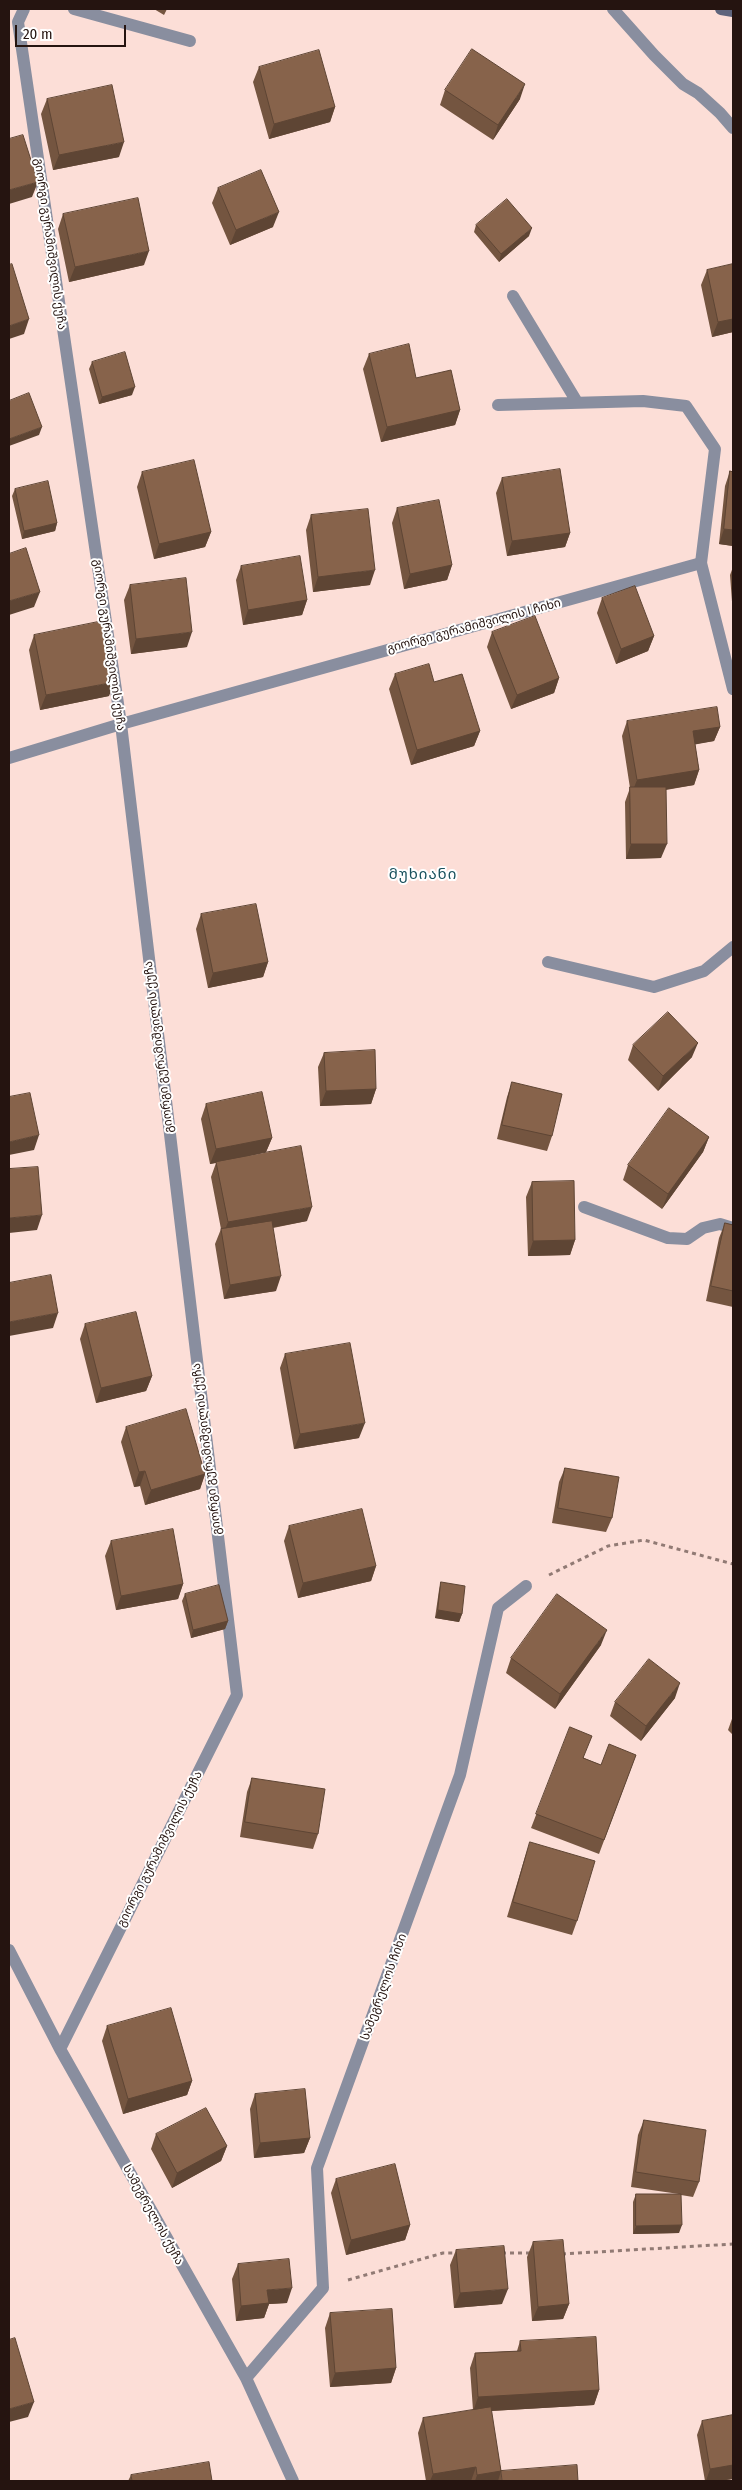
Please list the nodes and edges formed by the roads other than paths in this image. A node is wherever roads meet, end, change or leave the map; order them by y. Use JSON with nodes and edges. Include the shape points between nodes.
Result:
{"nodes":[{"id":1,"x":24,"y":9,"type":"edge"},
{"id":2,"x":74,"y":9,"type":"edge"},
{"id":3,"x":613,"y":9,"type":"edge"},
{"id":4,"x":721,"y":9,"type":"edge"},
{"id":5,"x":733,"y":11,"type":"edge"},
{"id":6,"x":190,"y":41,"type":"dead end"},
{"id":7,"x":733,"y":128,"type":"edge"},
{"id":8,"x":513,"y":296,"type":"dead end"},
{"id":9,"x":577,"y":402,"type":"junction"},
{"id":10,"x":498,"y":405,"type":"dead end"},
{"id":11,"x":701,"y":563,"type":"junction"},
{"id":12,"x":733,"y":689,"type":"edge"},
{"id":13,"x":121,"y":724,"type":"junction"},
{"id":14,"x":9,"y":758,"type":"edge"},
{"id":15,"x":733,"y":947,"type":"edge"},
{"id":16,"x":548,"y":962,"type":"dead end"},
{"id":17,"x":584,"y":1207,"type":"dead end"},
{"id":18,"x":733,"y":1228,"type":"edge"},
{"id":19,"x":526,"y":1586,"type":"road end"},
{"id":20,"x":9,"y":1950,"type":"edge"},
{"id":21,"x":60,"y":2049,"type":"junction"},
{"id":22,"x":246,"y":2378,"type":"junction"},
{"id":23,"x":293,"y":2481,"type":"edge"}],
"edges":[{"from":1,"to":13,"type":"street","name":"გიორგი გურამიშვილის ქუჩა","via":[[18,22]]},
{"from":2,"to":6,"type":"street"},
{"from":3,"to":7,"type":"street","via":[[654,55]]},
{"from":4,"to":5,"type":"street"},
{"from":8,"to":9,"type":"street"},
{"from":9,"to":10,"type":"street"},
{"from":9,"to":11,"type":"street","via":[[642,401],[686,406],[715,449]]},
{"from":11,"to":12,"type":"street"},
{"from":11,"to":13,"type":"street","name":"გიორგი გურამიშვილის I ჩიხი"},
{"from":13,"to":14,"type":"street","name":"გიორგი გურამიშვილის I ჩიხი"},
{"from":13,"to":21,"type":"street","name":"გიორგი გურამიშვილის ქუჩა","via":[[237,1695]]},
{"from":15,"to":16,"type":"street","via":[[704,971],[654,987]]},
{"from":17,"to":18,"type":"street","via":[[668,1238],[687,1239],[703,1228],[720,1224]]},
{"from":19,"to":22,"type":"street","name":"სამეგრელოს ჩიხი","via":[[498,1608],[460,1774],[317,2168],[323,2288]]},
{"from":20,"to":21,"type":"street","name":"სამეგრელოს ქუჩა"},
{"from":21,"to":22,"type":"street","name":"სამეგრელოს ქუჩა"},
{"from":22,"to":23,"type":"street","name":"სამეგრელოს ქუჩა"}]}
